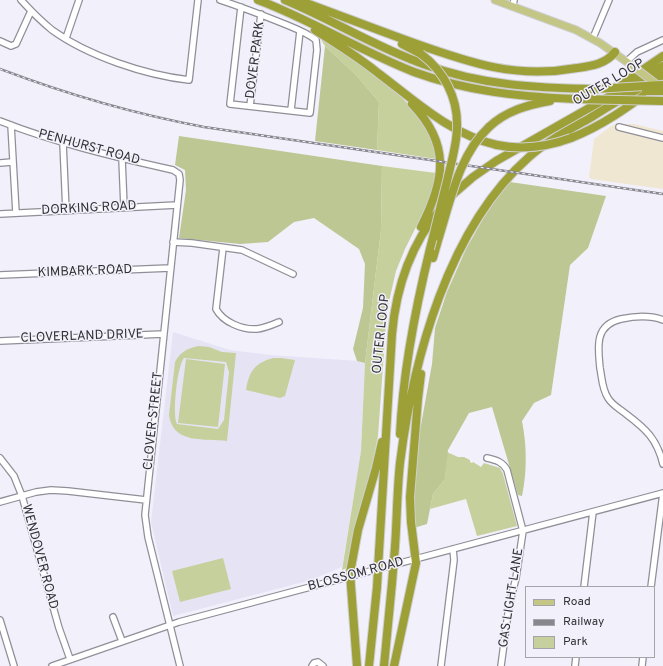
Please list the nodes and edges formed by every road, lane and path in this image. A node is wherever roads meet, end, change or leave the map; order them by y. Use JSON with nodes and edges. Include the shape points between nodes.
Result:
{"nodes":[{"id":1,"x":21,"y":0,"type":"edge"},
{"id":2,"x":79,"y":0,"type":"edge"},
{"id":3,"x":198,"y":0,"type":"edge"},
{"id":4,"x":220,"y":0,"type":"edge"},
{"id":5,"x":260,"y":0,"type":"edge"},
{"id":6,"x":285,"y":0,"type":"edge"},
{"id":7,"x":298,"y":0,"type":"edge"},
{"id":8,"x":495,"y":0,"type":"edge"},
{"id":9,"x":609,"y":0,"type":"edge"},
{"id":10,"x":513,"y":3,"type":"edge"},
{"id":11,"x":241,"y":7,"type":"junction"},
{"id":12,"x":31,"y":12,"type":"junction"},
{"id":13,"x":261,"y":14,"type":"junction"},
{"id":14,"x":353,"y":22,"type":"junction"},
{"id":15,"x":300,"y":31,"type":"junction"},
{"id":16,"x":66,"y":38,"type":"junction"},
{"id":17,"x":593,"y":38,"type":"junction"},
{"id":18,"x":663,"y":40,"type":"edge"},
{"id":19,"x":0,"y":41,"type":"edge"},
{"id":20,"x":615,"y":52,"type":"junction"},
{"id":21,"x":663,"y":56,"type":"edge"},
{"id":22,"x":627,"y":61,"type":"junction"},
{"id":23,"x":663,"y":66,"type":"edge"},
{"id":24,"x":663,"y":75,"type":"edge"},
{"id":25,"x":390,"y":82,"type":"junction"},
{"id":26,"x":663,"y":84,"type":"edge"},
{"id":27,"x":594,"y":89,"type":"junction"},
{"id":28,"x":663,"y":90,"type":"edge"},
{"id":29,"x":575,"y":99,"type":"junction"},
{"id":30,"x":663,"y":101,"type":"edge"},
{"id":31,"x":250,"y":106,"type":"junction"},
{"id":32,"x":290,"y":110,"type":"junction"},
{"id":33,"x":0,"y":121,"type":"edge"},
{"id":34,"x":11,"y":125,"type":"junction"},
{"id":35,"x":619,"y":127,"type":"dead end"},
{"id":36,"x":538,"y":137,"type":"junction"},
{"id":37,"x":663,"y":138,"type":"edge"},
{"id":38,"x":63,"y":143,"type":"junction"},
{"id":39,"x":122,"y":159,"type":"junction"},
{"id":40,"x":12,"y":162,"type":"junction"},
{"id":41,"x":0,"y":163,"type":"edge"},
{"id":42,"x":178,"y":172,"type":"joint"},
{"id":43,"x":177,"y":205,"type":"junction"},
{"id":44,"x":124,"y":207,"type":"junction"},
{"id":45,"x":66,"y":211,"type":"junction"},
{"id":46,"x":16,"y":213,"type":"junction"},
{"id":47,"x":0,"y":214,"type":"edge"},
{"id":48,"x":173,"y":242,"type":"junction"},
{"id":49,"x":223,"y":248,"type":"junction"},
{"id":50,"x":170,"y":268,"type":"junction"},
{"id":51,"x":404,"y":272,"type":"junction"},
{"id":52,"x":293,"y":274,"type":"dead end"},
{"id":53,"x":0,"y":275,"type":"edge"},
{"id":54,"x":437,"y":305,"type":"junction"},
{"id":55,"x":416,"y":315,"type":"junction"},
{"id":56,"x":663,"y":320,"type":"edge"},
{"id":57,"x":279,"y":322,"type":"dead end"},
{"id":58,"x":163,"y":334,"type":"junction"},
{"id":59,"x":0,"y":341,"type":"edge"},
{"id":60,"x":388,"y":403,"type":"junction"},
{"id":61,"x":0,"y":458,"type":"edge"},
{"id":62,"x":487,"y":458,"type":"dead end"},
{"id":63,"x":663,"y":464,"type":"edge"},
{"id":64,"x":398,"y":491,"type":"junction"},
{"id":65,"x":663,"y":493,"type":"edge"},
{"id":66,"x":22,"y":496,"type":"junction"},
{"id":67,"x":146,"y":500,"type":"junction"},
{"id":68,"x":0,"y":502,"type":"edge"},
{"id":69,"x":593,"y":512,"type":"junction"},
{"id":70,"x":523,"y":531,"type":"junction"},
{"id":71,"x":453,"y":549,"type":"junction"},
{"id":72,"x":416,"y":559,"type":"junction"},
{"id":73,"x":350,"y":577,"type":"junction"},
{"id":74,"x":584,"y":586,"type":"edge"},
{"id":75,"x":651,"y":586,"type":"edge"},
{"id":76,"x":113,"y":617,"type":"dead end"},
{"id":77,"x":0,"y":620,"type":"edge"},
{"id":78,"x":170,"y":625,"type":"junction"},
{"id":79,"x":122,"y":641,"type":"junction"},
{"id":80,"x":70,"y":659,"type":"junction"},
{"id":81,"x":14,"y":666,"type":"edge"},
{"id":82,"x":52,"y":666,"type":"edge"},
{"id":83,"x":180,"y":666,"type":"edge"},
{"id":84,"x":312,"y":666,"type":"edge"},
{"id":85,"x":323,"y":666,"type":"edge"},
{"id":86,"x":357,"y":666,"type":"edge"},
{"id":87,"x":369,"y":666,"type":"edge"},
{"id":88,"x":384,"y":666,"type":"edge"},
{"id":89,"x":394,"y":666,"type":"edge"},
{"id":90,"x":441,"y":666,"type":"edge"},
{"id":91,"x":501,"y":666,"type":"edge"}],
"edges":[{"from":1,"to":12,"type":"street"},
{"from":2,"to":16,"type":"street"},
{"from":3,"to":16,"type":"street","via":[[189,80],[124,65],[94,54]]},
{"from":4,"to":11,"type":"street"},
{"from":5,"to":25,"type":"highway","via":[[317,31]]},
{"from":5,"to":29,"type":"highway","via":[[381,58],[433,78],[501,94]]},
{"from":6,"to":27,"type":"highway","via":[[394,53],[446,72],[509,85]]},
{"from":7,"to":14,"type":"highway"},
{"from":8,"to":10,"type":"main road"},
{"from":9,"to":17,"type":"street"},
{"from":10,"to":17,"type":"main road"},
{"from":11,"to":13,"type":"street"},
{"from":11,"to":31,"type":"street","via":[[230,104]]},
{"from":12,"to":16,"type":"street"},
{"from":12,"to":19,"type":"street","via":[[16,44],[11,46]]},
{"from":13,"to":15,"type":"street"},
{"from":13,"to":31,"type":"street","name":"DOVER PARK"},
{"from":14,"to":20,"type":"highway","via":[[462,60],[512,70],[542,72],[580,68],[605,61]]},
{"from":14,"to":55,"type":"highway","bridge":true,"via":[[421,54],[437,69],[454,101],[457,122],[455,146]]},
{"from":15,"to":32,"type":"street"},
{"from":15,"to":32,"type":"street","via":[[314,39],[317,46],[310,113]]},
{"from":17,"to":20,"type":"main road"},
{"from":18,"to":22,"type":"street","via":[[635,53]]},
{"from":20,"to":22,"type":"main road"},
{"from":21,"to":36,"type":"highway"},
{"from":22,"to":28,"type":"main road","bridge":true},
{"from":23,"to":36,"type":"highway","name":"OUTER LOOP"},
{"from":24,"to":54,"type":"highway","name":"OUTER LOOP","via":[[552,140],[514,171],[472,228]]},
{"from":25,"to":26,"type":"highway","bridge":true,"via":[[455,129],[478,140],[514,148],[549,145],[571,138],[610,119]]},
{"from":25,"to":51,"type":"highway","via":[[429,125],[440,159],[440,178],[436,196],[413,245]]},
{"from":26,"to":27,"type":"highway","bridge":true},
{"from":27,"to":28,"type":"highway","bridge":true},
{"from":29,"to":30,"type":"highway","bridge":true},
{"from":29,"to":55,"type":"highway","bridge":true,"via":[[524,107],[502,117],[477,139],[466,158]]},
{"from":31,"to":32,"type":"street"},
{"from":33,"to":34,"type":"street","name":"PENHURST ROAD"},
{"from":34,"to":38,"type":"street","name":"PENHURST ROAD"},
{"from":34,"to":40,"type":"street"},
{"from":35,"to":37,"type":"street"},
{"from":36,"to":51,"type":"highway","name":"OUTER LOOP","via":[[484,169],[457,190],[426,228]]},
{"from":38,"to":39,"type":"street","name":"PENHURST ROAD"},
{"from":38,"to":45,"type":"street"},
{"from":39,"to":42,"type":"street","name":"PENHURST ROAD"},
{"from":39,"to":44,"type":"street"},
{"from":40,"to":41,"type":"street"},
{"from":40,"to":46,"type":"street"},
{"from":42,"to":43,"type":"street","name":"CLOVER STREET","via":[[180,180]]},
{"from":43,"to":44,"type":"street","name":"DORKING ROAD"},
{"from":43,"to":48,"type":"street","name":"CLOVER STREET"},
{"from":44,"to":45,"type":"street","name":"DORKING ROAD"},
{"from":45,"to":46,"type":"street","name":"DORKING ROAD"},
{"from":46,"to":47,"type":"street","name":"DORKING ROAD"},
{"from":48,"to":49,"type":"street"},
{"from":48,"to":50,"type":"street","name":"CLOVER STREET"},
{"from":49,"to":52,"type":"street","via":[[242,250]]},
{"from":49,"to":57,"type":"street","via":[[216,309],[219,314],[240,327],[256,329]]},
{"from":50,"to":53,"type":"street","name":"KIMBARK ROAD"},
{"from":50,"to":58,"type":"street","name":"CLOVER STREET"},
{"from":51,"to":60,"type":"highway","name":"OUTER LOOP","via":[[393,320]]},
{"from":54,"to":64,"type":"highway","name":"OUTER LOOP","via":[[412,393]]},
{"from":54,"to":72,"type":"highway","via":[[422,368],[418,399],[410,501]]},
{"from":55,"to":64,"type":"highway","via":[[403,386]]},
{"from":56,"to":63,"type":"street","via":[[646,316],[616,320],[608,324],[602,332],[598,346],[602,381],[608,398],[650,434],[657,445]]},
{"from":58,"to":59,"type":"street","name":"CLOVERLAND DRIVE"},
{"from":58,"to":67,"type":"street","name":"CLOVER STREET"},
{"from":60,"to":73,"type":"highway","via":[[379,455],[358,530]]},
{"from":60,"to":87,"type":"highway","name":"OUTER LOOP","bridge":true},
{"from":61,"to":66,"type":"street","name":"WENDOVER ROAD","via":[[14,476]]},
{"from":62,"to":70,"type":"street","via":[[505,465]]},
{"from":64,"to":88,"type":"highway","name":"OUTER LOOP","bridge":true},
{"from":65,"to":69,"type":"street","name":"BLOSSOM ROAD"},
{"from":65,"to":75,"type":"street"},
{"from":66,"to":67,"type":"street","via":[[58,490]]},
{"from":66,"to":68,"type":"street"},
{"from":66,"to":80,"type":"street","name":"WENDOVER ROAD"},
{"from":67,"to":78,"type":"street","name":"CLOVER STREET","via":[[147,533]]},
{"from":69,"to":70,"type":"street","name":"BLOSSOM ROAD"},
{"from":69,"to":74,"type":"street"},
{"from":70,"to":71,"type":"street","name":"BLOSSOM ROAD"},
{"from":70,"to":91,"type":"street","name":"GAS LIGHT LANE","via":[[516,578],[508,606]]},
{"from":71,"to":72,"type":"street","name":"BLOSSOM ROAD"},
{"from":71,"to":90,"type":"street","via":[[454,560]]},
{"from":72,"to":73,"type":"street","name":"BLOSSOM ROAD"},
{"from":72,"to":89,"type":"highway"},
{"from":73,"to":78,"type":"street","name":"BLOSSOM ROAD"},
{"from":73,"to":86,"type":"highway"},
{"from":76,"to":79,"type":"street"},
{"from":77,"to":81,"type":"street"},
{"from":78,"to":79,"type":"street","name":"BLOSSOM ROAD"},
{"from":78,"to":83,"type":"street","name":"CLOVER STREET"},
{"from":79,"to":80,"type":"street","name":"BLOSSOM ROAD"},
{"from":80,"to":82,"type":"street","name":"BLOSSOM ROAD"},
{"from":84,"to":85,"type":"street","via":[[318,662]]}]}
